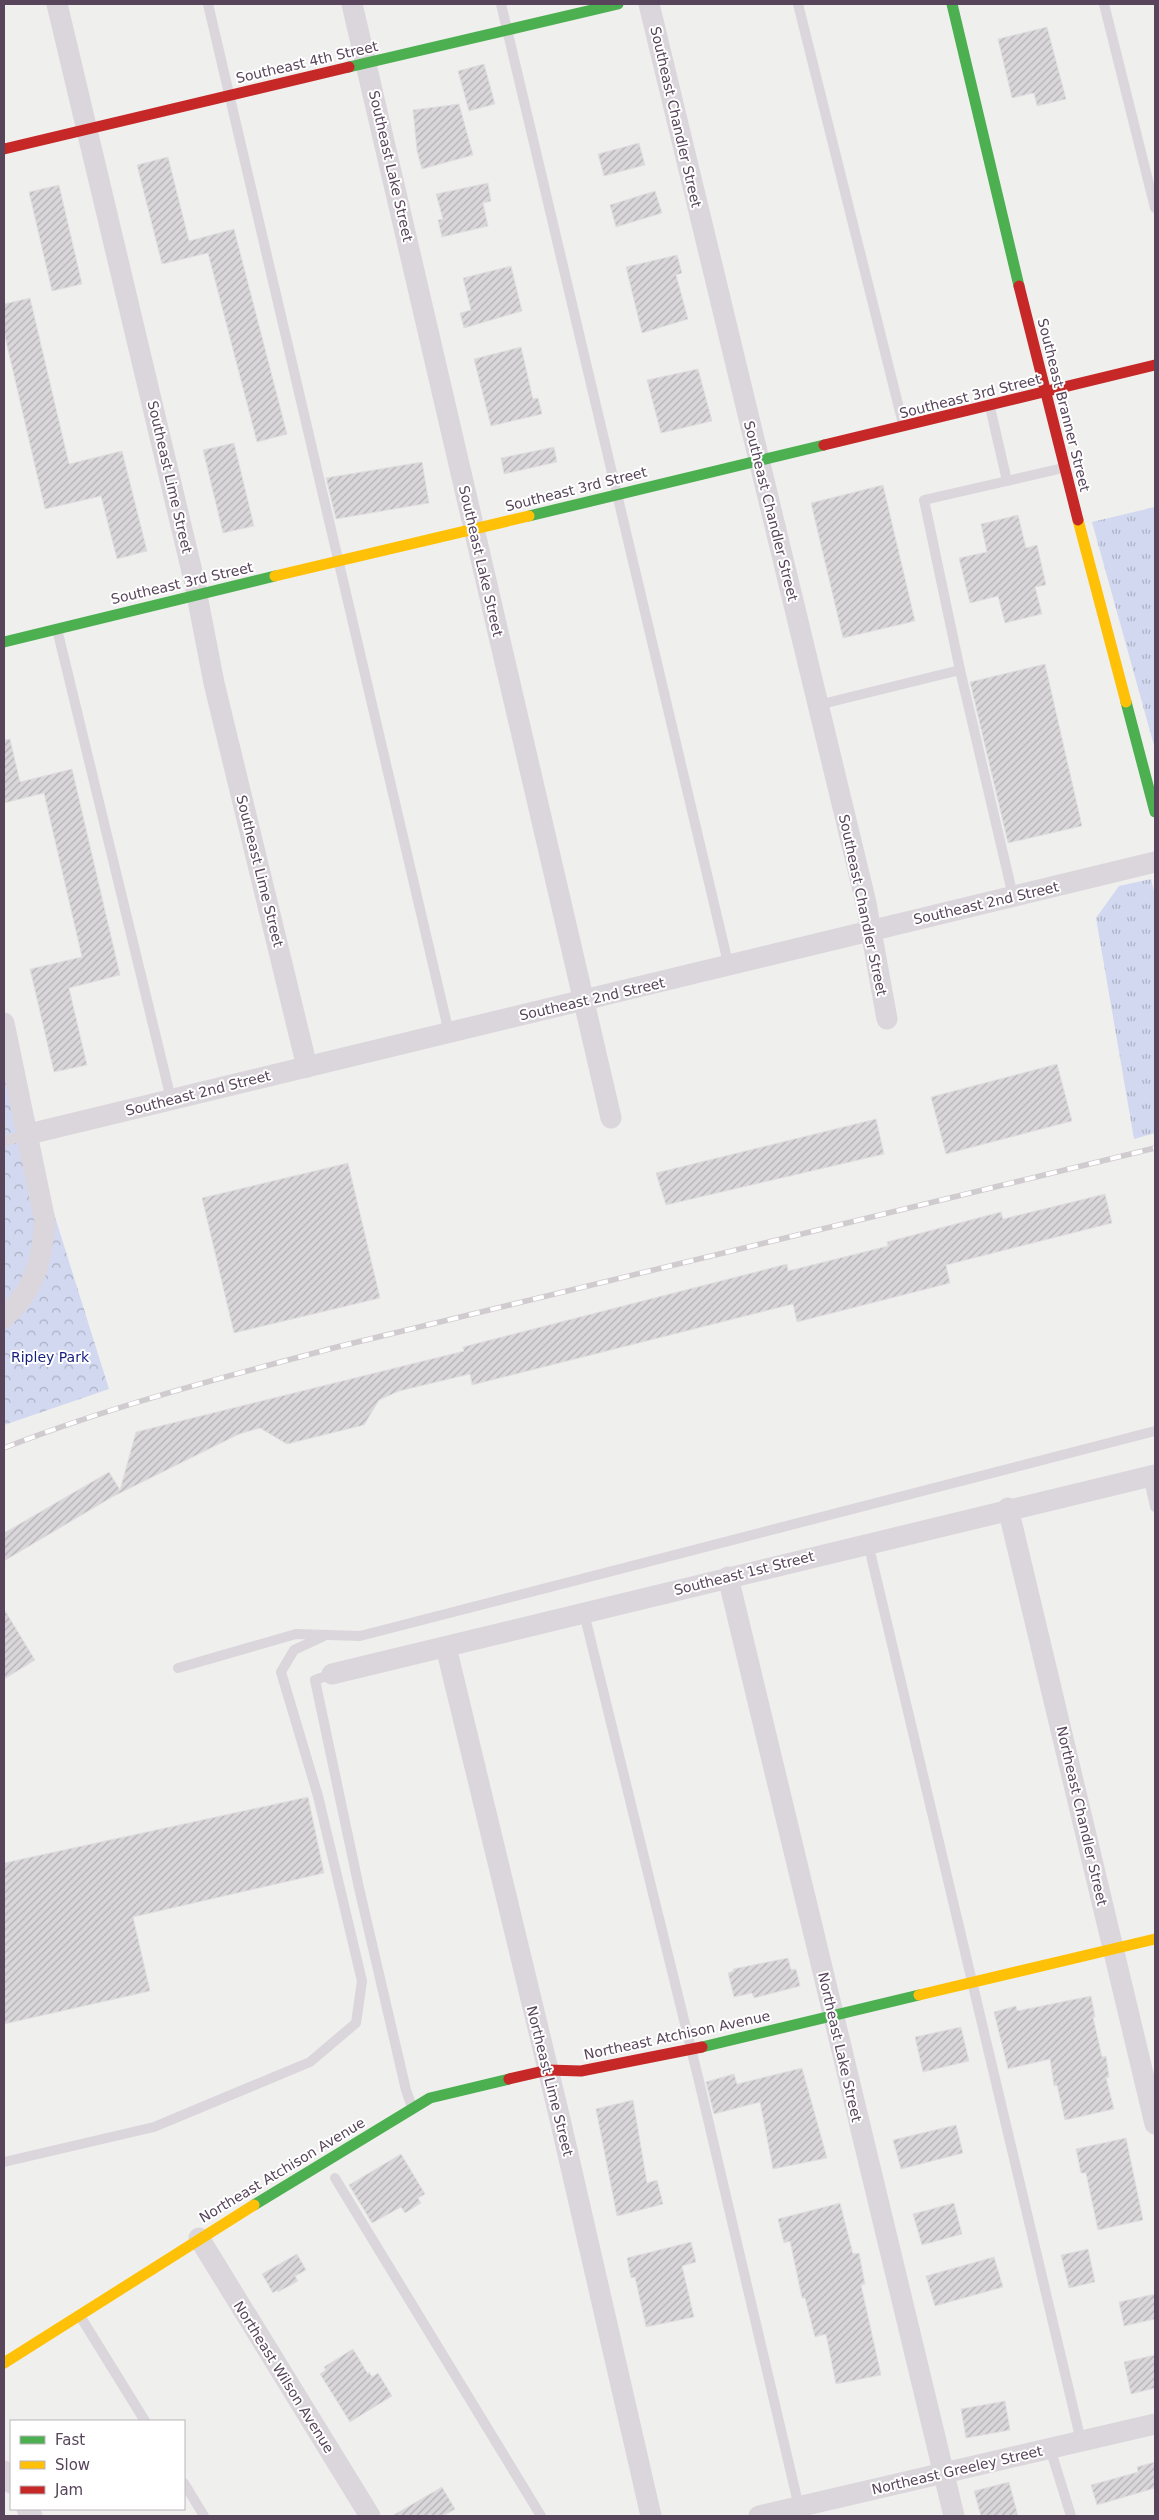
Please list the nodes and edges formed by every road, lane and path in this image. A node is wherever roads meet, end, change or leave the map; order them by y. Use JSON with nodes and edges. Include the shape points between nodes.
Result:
{"nodes":[{"id":1,"x":57,"y":4,"type":"edge"},
{"id":2,"x":208,"y":4,"type":"edge"},
{"id":3,"x":352,"y":4,"type":"edge"},
{"id":4,"x":500,"y":4,"type":"edge"},
{"id":5,"x":618,"y":4,"type":"edge"},
{"id":6,"x":649,"y":4,"type":"edge"},
{"id":7,"x":798,"y":4,"type":"edge"},
{"id":8,"x":952,"y":4,"type":"edge"},
{"id":9,"x":1104,"y":4,"type":"edge"},
{"id":10,"x":507,"y":30,"type":"junction"},
{"id":11,"x":368,"y":64,"type":"junction"},
{"id":12,"x":231,"y":96,"type":"junction"},
{"id":13,"x":88,"y":131,"type":"junction"},
{"id":14,"x":4,"y":149,"type":"edge"},
{"id":15,"x":1155,"y":208,"type":"edge"},
{"id":16,"x":1155,"y":365,"type":"edge"},
{"id":17,"x":1044,"y":393,"type":"junction"},
{"id":18,"x":990,"y":406,"type":"junction"},
{"id":19,"x":904,"y":427,"type":"junction"},
{"id":20,"x":758,"y":460,"type":"junction"},
{"id":21,"x":1064,"y":468,"type":"junction"},
{"id":22,"x":1007,"y":481,"type":"junction"},
{"id":23,"x":616,"y":496,"type":"junction"},
{"id":24,"x":474,"y":530,"type":"junction"},
{"id":25,"x":338,"y":562,"type":"junction"},
{"id":26,"x":197,"y":595,"type":"junction"},
{"id":27,"x":57,"y":629,"type":"junction"},
{"id":28,"x":4,"y":642,"type":"edge"},
{"id":29,"x":960,"y":670,"type":"junction"},
{"id":30,"x":818,"y":705,"type":"junction"},
{"id":31,"x":1155,"y":812,"type":"edge"},
{"id":32,"x":1155,"y":862,"type":"edge"},
{"id":33,"x":1013,"y":896,"type":"junction"},
{"id":34,"x":872,"y":930,"type":"junction"},
{"id":35,"x":729,"y":967,"type":"junction"},
{"id":36,"x":583,"y":1001,"type":"junction"},
{"id":37,"x":887,"y":1019,"type":"dead end"},
{"id":38,"x":4,"y":1023,"type":"edge"},
{"id":39,"x":449,"y":1033,"type":"junction"},
{"id":40,"x":307,"y":1067,"type":"junction"},
{"id":41,"x":171,"y":1099,"type":"junction"},
{"id":42,"x":611,"y":1118,"type":"dead end"},
{"id":43,"x":28,"y":1134,"type":"junction"},
{"id":44,"x":4,"y":1141,"type":"edge"},
{"id":45,"x":4,"y":1318,"type":"edge"},
{"id":46,"x":1155,"y":1431,"type":"edge"},
{"id":47,"x":1151,"y":1475,"type":"edge"},
{"id":48,"x":1155,"y":1507,"type":"edge"},
{"id":49,"x":1008,"y":1508,"type":"junction"},
{"id":50,"x":868,"y":1543,"type":"junction"},
{"id":51,"x":728,"y":1577,"type":"junction"},
{"id":52,"x":584,"y":1613,"type":"junction"},
{"id":53,"x":327,"y":1635,"type":"junction"},
{"id":54,"x":446,"y":1647,"type":"junction"},
{"id":55,"x":178,"y":1668,"type":"dead end"},
{"id":56,"x":332,"y":1674,"type":"joint"},
{"id":57,"x":1155,"y":1939,"type":"edge"},
{"id":58,"x":1113,"y":1948,"type":"junction"},
{"id":59,"x":973,"y":1981,"type":"junction"},
{"id":60,"x":832,"y":2015,"type":"junction"},
{"id":61,"x":690,"y":2050,"type":"junction"},
{"id":62,"x":548,"y":2070,"type":"junction"},
{"id":63,"x":413,"y":2108,"type":"junction"},
{"id":64,"x":1155,"y":2124,"type":"edge"},
{"id":65,"x":4,"y":2162,"type":"edge"},
{"id":66,"x":335,"y":2178,"type":"dead end"},
{"id":67,"x":199,"y":2238,"type":"junction"},
{"id":68,"x":79,"y":2314,"type":"junction"},
{"id":69,"x":4,"y":2363,"type":"edge"},
{"id":70,"x":144,"y":2420,"type":"edge"},
{"id":71,"x":1155,"y":2424,"type":"edge"},
{"id":72,"x":1081,"y":2441,"type":"junction"},
{"id":73,"x":1050,"y":2448,"type":"junction"},
{"id":74,"x":944,"y":2473,"type":"junction"},
{"id":75,"x":185,"y":2485,"type":"edge"},
{"id":76,"x":799,"y":2507,"type":"junction"},
{"id":77,"x":204,"y":2516,"type":"edge"},
{"id":78,"x":370,"y":2516,"type":"edge"},
{"id":79,"x":541,"y":2516,"type":"edge"},
{"id":80,"x":652,"y":2516,"type":"edge"},
{"id":81,"x":759,"y":2516,"type":"edge"},
{"id":82,"x":954,"y":2516,"type":"edge"},
{"id":83,"x":1071,"y":2516,"type":"edge"}],
"edges":[{"from":1,"to":13,"type":"street","name":"Southeast Lime Street"},
{"from":2,"to":12,"type":"lane"},
{"from":3,"to":11,"type":"street","name":"Southeast Lake Street"},
{"from":4,"to":10,"type":"lane"},
{"from":5,"to":10,"type":"street","name":"Southeast 4th Street"},
{"from":6,"to":20,"type":"street","name":"Southeast Chandler Street"},
{"from":7,"to":19,"type":"lane"},
{"from":8,"to":17,"type":"street","name":"Southeast Branner Street"},
{"from":9,"to":15,"type":"lane"},
{"from":10,"to":11,"type":"street","name":"Southeast 4th Street"},
{"from":10,"to":23,"type":"lane"},
{"from":11,"to":12,"type":"street","name":"Southeast 4th Street"},
{"from":11,"to":24,"type":"street","name":"Southeast Lake Street"},
{"from":12,"to":13,"type":"street","name":"Southeast 4th Street"},
{"from":12,"to":25,"type":"lane"},
{"from":13,"to":14,"type":"street","name":"Southeast 4th Street"},
{"from":13,"to":26,"type":"street","name":"Southeast Lime Street"},
{"from":16,"to":17,"type":"street","name":"Southeast 3rd Street"},
{"from":17,"to":18,"type":"street","name":"Southeast 3rd Street"},
{"from":17,"to":21,"type":"street","name":"Southeast Branner Street"},
{"from":18,"to":19,"type":"street","name":"Southeast 3rd Street"},
{"from":18,"to":22,"type":"lane"},
{"from":19,"to":20,"type":"street","name":"Southeast 3rd Street"},
{"from":20,"to":23,"type":"street","name":"Southeast 3rd Street"},
{"from":20,"to":30,"type":"street","name":"Southeast Chandler Street"},
{"from":21,"to":22,"type":"lane"},
{"from":21,"to":31,"type":"street","name":"Southeast Branner Street"},
{"from":22,"to":29,"type":"lane","via":[[924,500]]},
{"from":23,"to":24,"type":"street","name":"Southeast 3rd Street"},
{"from":23,"to":35,"type":"lane"},
{"from":24,"to":25,"type":"street","name":"Southeast 3rd Street"},
{"from":24,"to":36,"type":"street","name":"Southeast Lake Street"},
{"from":25,"to":26,"type":"street","name":"Southeast 3rd Street"},
{"from":25,"to":39,"type":"lane"},
{"from":26,"to":27,"type":"street","name":"Southeast 3rd Street"},
{"from":26,"to":40,"type":"street","name":"Southeast Lime Street","via":[[214,683]]},
{"from":27,"to":28,"type":"street","name":"Southeast 3rd Street"},
{"from":27,"to":41,"type":"lane"},
{"from":29,"to":30,"type":"lane"},
{"from":29,"to":33,"type":"lane"},
{"from":30,"to":34,"type":"street","name":"Southeast Chandler Street"},
{"from":32,"to":33,"type":"street","name":"Southeast 2nd Street"},
{"from":33,"to":34,"type":"street","name":"Southeast 2nd Street"},
{"from":34,"to":35,"type":"street","name":"Southeast 2nd Street"},
{"from":34,"to":37,"type":"street","name":"Southeast Chandler Street"},
{"from":35,"to":36,"type":"street","name":"Southeast 2nd Street"},
{"from":36,"to":39,"type":"street","name":"Southeast 2nd Street"},
{"from":36,"to":42,"type":"street","name":"Southeast Lake Street"},
{"from":38,"to":43,"type":"street"},
{"from":39,"to":40,"type":"street","name":"Southeast 2nd Street"},
{"from":40,"to":41,"type":"street","name":"Southeast 2nd Street"},
{"from":41,"to":43,"type":"street","name":"Southeast 2nd Street"},
{"from":43,"to":44,"type":"lane"},
{"from":43,"to":45,"type":"street","via":[[45,1221],[43,1252],[28,1289]]},
{"from":46,"to":53,"type":"lane","via":[[360,1636]]},
{"from":47,"to":48,"type":"lane"},
{"from":47,"to":49,"type":"street","name":"Southeast 1st Street"},
{"from":49,"to":50,"type":"street","name":"Southeast 1st Street"},
{"from":49,"to":58,"type":"street","name":"Northeast Chandler Street"},
{"from":50,"to":51,"type":"street","name":"Southeast 1st Street"},
{"from":50,"to":59,"type":"lane"},
{"from":51,"to":52,"type":"street","name":"Southeast 1st Street"},
{"from":51,"to":60,"type":"street","name":"Northeast Lake Street"},
{"from":52,"to":54,"type":"street","name":"Southeast 1st Street"},
{"from":52,"to":61,"type":"lane"},
{"from":53,"to":55,"type":"lane","via":[[296,1634]]},
{"from":53,"to":65,"type":"lane","via":[[294,1650],[281,1672],[318,1796],[362,1981],[356,2023],[310,2062],[154,2127]]},
{"from":54,"to":56,"type":"street","name":"Southeast 1st Street"},
{"from":54,"to":62,"type":"street","name":"Northeast Lime Street"},
{"from":56,"to":63,"type":"lane","via":[[315,1680],[358,1888]]},
{"from":57,"to":58,"type":"street","name":"Northeast Atchison Avenue"},
{"from":58,"to":59,"type":"street","name":"Northeast Atchison Avenue"},
{"from":58,"to":64,"type":"street","name":"Northeast Chandler Street"},
{"from":59,"to":60,"type":"street","name":"Northeast Atchison Avenue"},
{"from":59,"to":72,"type":"lane"},
{"from":60,"to":61,"type":"street","name":"Northeast Atchison Avenue"},
{"from":60,"to":74,"type":"street","name":"Northeast Lake Street"},
{"from":61,"to":62,"type":"street","name":"Northeast Atchison Avenue","via":[[581,2071]]},
{"from":61,"to":76,"type":"lane"},
{"from":62,"to":63,"type":"street","name":"Northeast Atchison Avenue","via":[[430,2098]]},
{"from":62,"to":80,"type":"street","name":"Northeast Lime Street"},
{"from":63,"to":67,"type":"street","name":"Northeast Atchison Avenue"},
{"from":66,"to":79,"type":"lane"},
{"from":67,"to":68,"type":"street","name":"Northeast Atchison Avenue"},
{"from":67,"to":78,"type":"street","name":"Northeast Wilson Avenue"},
{"from":68,"to":69,"type":"street","name":"Northeast Atchison Avenue"},
{"from":68,"to":70,"type":"lane"},
{"from":71,"to":72,"type":"street","name":"Northeast Greeley Street"},
{"from":72,"to":73,"type":"street","name":"Northeast Greeley Street"},
{"from":73,"to":74,"type":"street","name":"Northeast Greeley Street"},
{"from":73,"to":83,"type":"lane"},
{"from":74,"to":76,"type":"street","name":"Northeast Greeley Street"},
{"from":74,"to":82,"type":"street","name":"Northeast Lake Street"},
{"from":75,"to":77,"type":"lane"},
{"from":76,"to":81,"type":"street","name":"Northeast Greeley Street"}]}
